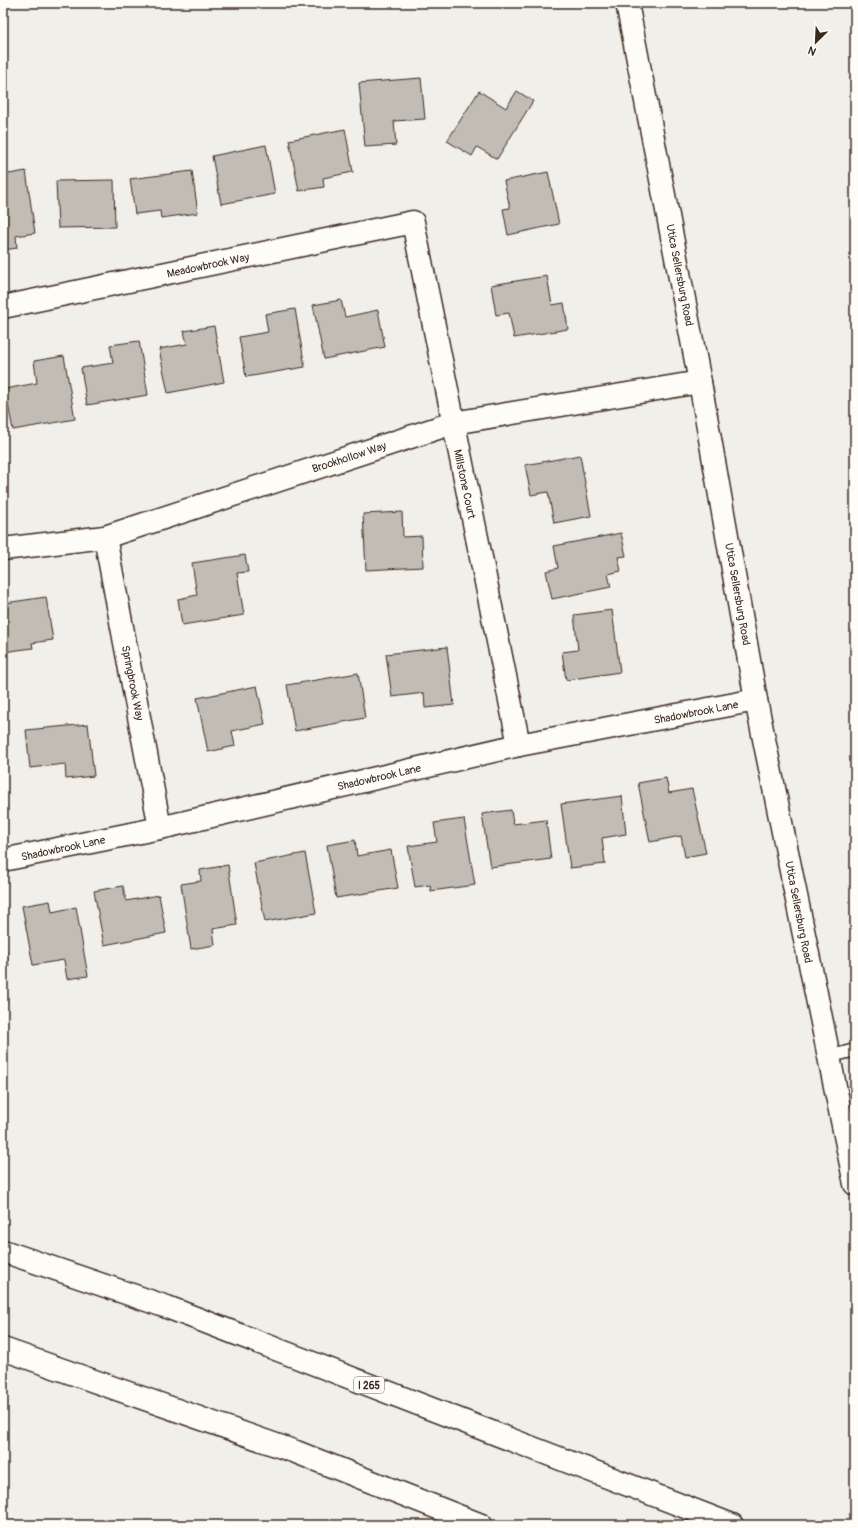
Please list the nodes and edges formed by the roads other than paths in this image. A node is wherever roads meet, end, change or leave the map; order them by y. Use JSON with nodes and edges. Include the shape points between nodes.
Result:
{"nodes":[{"id":1,"x":627,"y":3,"type":"edge"},
{"id":2,"x":412,"y":222,"type":"joint"},
{"id":3,"x":3,"y":307,"type":"edge"},
{"id":4,"x":700,"y":382,"type":"junction"},
{"id":5,"x":453,"y":423,"type":"junction"},
{"id":6,"x":105,"y":537,"type":"junction"},
{"id":7,"x":3,"y":549,"type":"edge"},
{"id":8,"x":756,"y":700,"type":"junction"},
{"id":9,"x":519,"y":745,"type":"junction"},
{"id":10,"x":160,"y":828,"type":"junction"},
{"id":11,"x":3,"y":860,"type":"edge"},
{"id":12,"x":855,"y":1050,"type":"edge"},
{"id":13,"x":828,"y":1057,"type":"junction"},
{"id":14,"x":855,"y":1184,"type":"edge"},
{"id":15,"x":3,"y":1251,"type":"edge"},
{"id":16,"x":3,"y":1349,"type":"edge"},
{"id":17,"x":481,"y":1525,"type":"edge"},
{"id":18,"x":732,"y":1525,"type":"edge"}],
"edges":[{"from":1,"to":4,"type":"main road","name":"Utica Sellersburg Road"},
{"from":2,"to":3,"type":"main road","name":"Meadowbrook Way"},
{"from":2,"to":5,"type":"main road","name":"Millstone Court"},
{"from":4,"to":5,"type":"main road","name":"Brookhollow Way"},
{"from":4,"to":8,"type":"main road","name":"Utica Sellersburg Road"},
{"from":5,"to":6,"type":"main road","name":"Brookhollow Way"},
{"from":5,"to":9,"type":"main road","name":"Millstone Court"},
{"from":6,"to":7,"type":"main road","name":"Brookhollow Way"},
{"from":6,"to":10,"type":"main road","name":"Springbrook Way"},
{"from":8,"to":9,"type":"main road","name":"Shadowbrook Lane"},
{"from":8,"to":13,"type":"main road","name":"Utica Sellersburg Road"},
{"from":9,"to":10,"type":"main road","name":"Shadowbrook Lane"},
{"from":10,"to":11,"type":"main road","name":"Shadowbrook Lane"},
{"from":12,"to":13,"type":"lane"},
{"from":13,"to":14,"type":"main road","name":"Utica Sellersburg Road"},
{"from":15,"to":18,"type":"main road","number":"I 265","via":[[167,1306]]},
{"from":16,"to":17,"type":"main road","via":[[296,1452]]}]}
